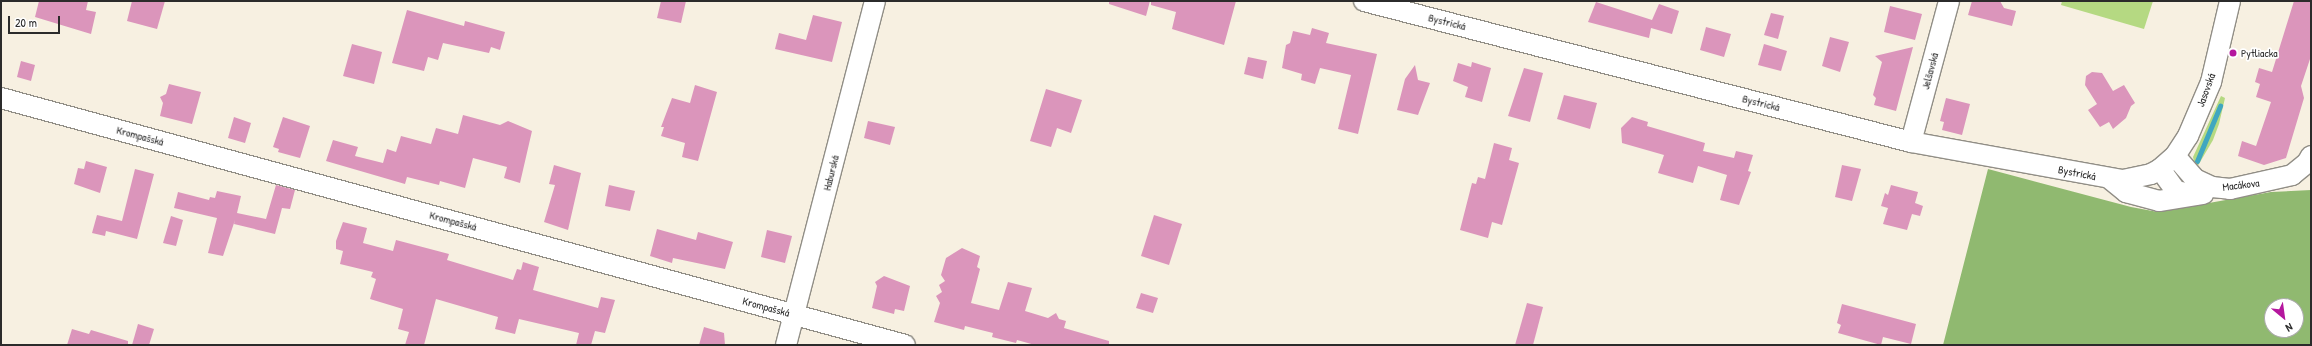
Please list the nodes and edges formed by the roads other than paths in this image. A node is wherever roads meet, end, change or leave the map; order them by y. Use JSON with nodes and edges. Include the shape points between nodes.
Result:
{"nodes":[{"id":1,"x":875,"y":1,"type":"edge"},
{"id":2,"x":1364,"y":1,"type":"edge"},
{"id":3,"x":1949,"y":1,"type":"edge"},
{"id":4,"x":2230,"y":1,"type":"edge"},
{"id":5,"x":1,"y":98,"type":"edge"},
{"id":6,"x":1911,"y":142,"type":"junction"},
{"id":7,"x":2175,"y":156,"type":"junction"},
{"id":8,"x":2311,"y":156,"type":"edge"},
{"id":9,"x":2160,"y":169,"type":"junction"},
{"id":10,"x":2110,"y":179,"type":"junction"},
{"id":11,"x":2230,"y":188,"type":"junction"},
{"id":12,"x":2203,"y":194,"type":"junction"},
{"id":13,"x":794,"y":314,"type":"junction"},
{"id":14,"x":786,"y":345,"type":"edge"},
{"id":15,"x":905,"y":345,"type":"edge"}],
"edges":[{"from":1,"to":13,"type":"street","name":"Haburská"},
{"from":2,"to":6,"type":"street","name":"Bystrická"},
{"from":3,"to":6,"type":"street","name":"Jelšavská"},
{"from":4,"to":7,"type":"street","name":"Jasovská","via":[[2211,82],[2188,136]]},
{"from":5,"to":13,"type":"street","name":"Krompašská"},
{"from":6,"to":10,"type":"street","name":"Bystrická"},
{"from":7,"to":9,"type":"street","name":"Jasovská"},
{"from":7,"to":11,"type":"street","name":"Macákova","via":[[2195,179],[2219,188]]},
{"from":8,"to":11,"type":"street","name":"Macákova","via":[[2307,164],[2292,175]]},
{"from":9,"to":10,"type":"street","name":"Bystrická","via":[[2138,178]]},
{"from":9,"to":12,"type":"street","via":[[2176,191],[2191,195]]},
{"from":10,"to":12,"type":"street","via":[[2126,192],[2159,201]]},
{"from":11,"to":12,"type":"street"},
{"from":13,"to":14,"type":"street","name":"Haburská"},
{"from":13,"to":15,"type":"street","name":"Krompašská"}]}
